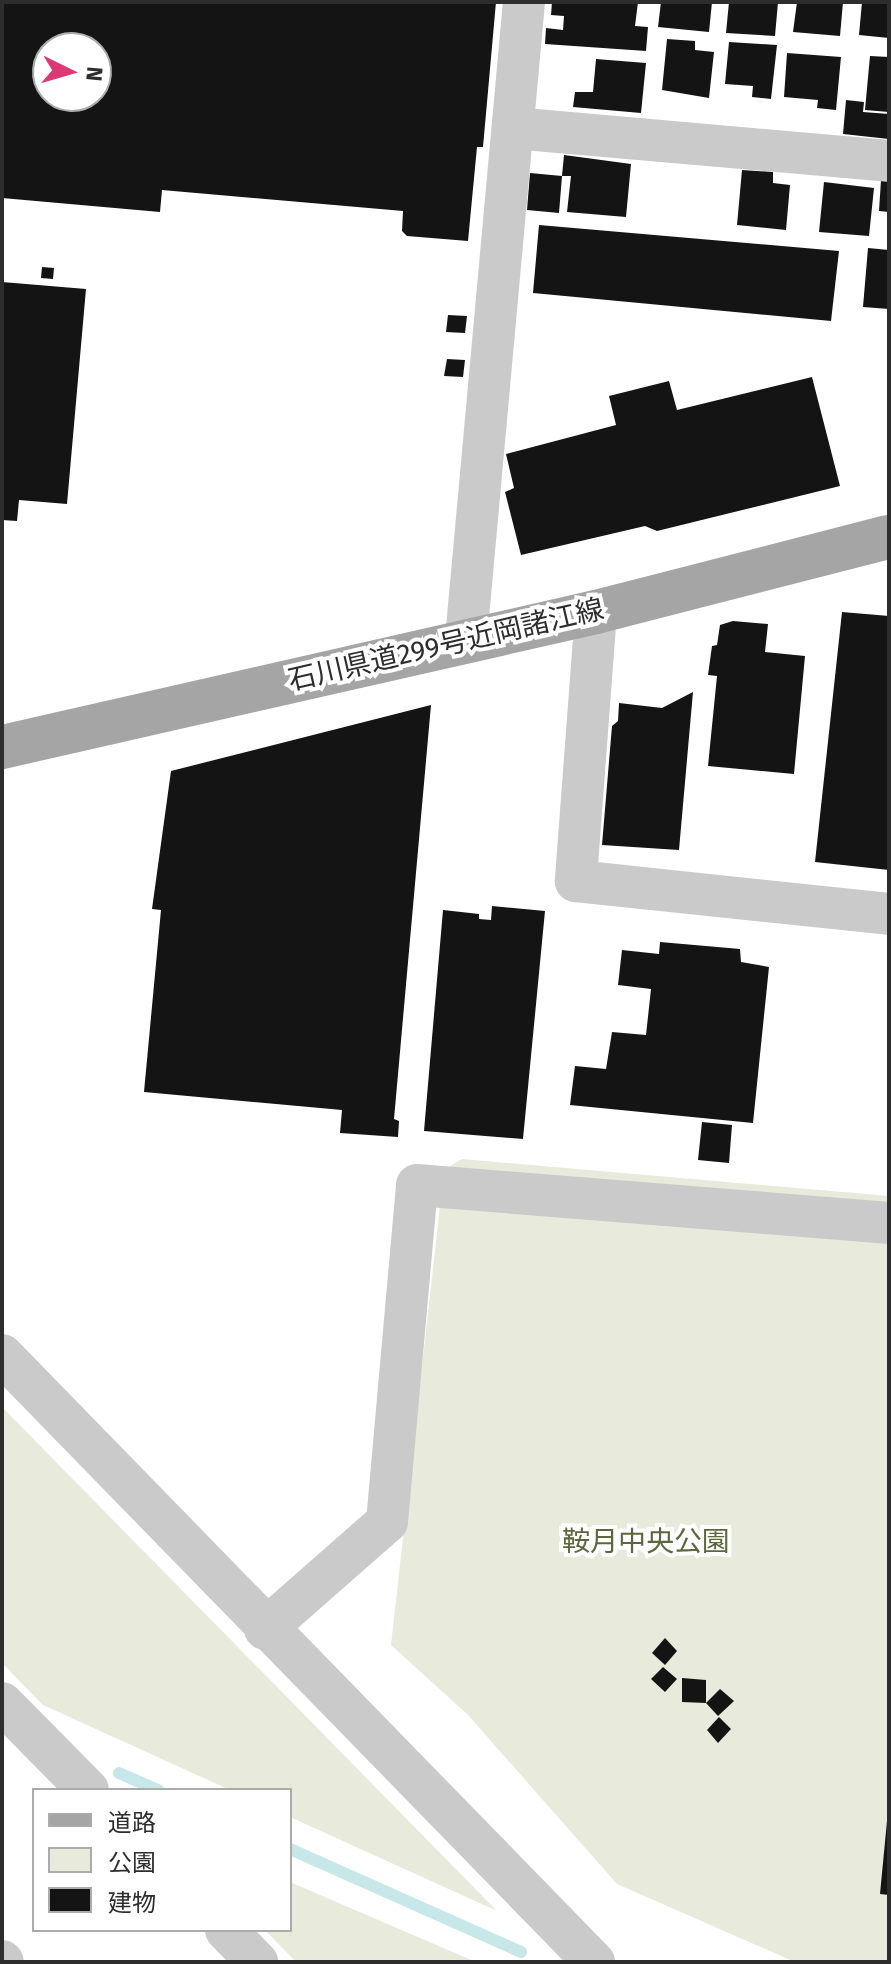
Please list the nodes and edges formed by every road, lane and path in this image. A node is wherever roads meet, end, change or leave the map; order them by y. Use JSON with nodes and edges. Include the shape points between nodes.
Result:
{"nodes":[{"id":1,"x":524,"y":2,"type":"edge"},
{"id":2,"x":513,"y":128,"type":"junction"},
{"id":3,"x":889,"y":161,"type":"edge"},
{"id":4,"x":889,"y":537,"type":"edge"},
{"id":5,"x":596,"y":612,"type":"junction"},
{"id":6,"x":466,"y":639,"type":"junction"},
{"id":7,"x":2,"y":747,"type":"edge"},
{"id":8,"x":889,"y":914,"type":"edge"},
{"id":9,"x":889,"y":1223,"type":"edge"},
{"id":10,"x":2,"y":1355,"type":"edge"},
{"id":11,"x":265,"y":1629,"type":"junction"},
{"id":12,"x":2,"y":1703,"type":"edge"},
{"id":13,"x":86,"y":1788,"type":"edge"},
{"id":14,"x":228,"y":1932,"type":"edge"},
{"id":15,"x":257,"y":1962,"type":"edge"},
{"id":16,"x":594,"y":1962,"type":"edge"}],
"edges":[{"from":1,"to":2,"type":"street"},
{"from":2,"to":3,"type":"street"},
{"from":2,"to":6,"type":"street"},
{"from":4,"to":5,"type":"main road","name":"石川県道299号近岡諸江線"},
{"from":5,"to":6,"type":"main road","name":"石川県道299号近岡諸江線"},
{"from":5,"to":8,"type":"street","via":[[576,881]]},
{"from":6,"to":7,"type":"main road","name":"石川県道299号近岡諸江線"},
{"from":9,"to":11,"type":"street","via":[[417,1185],[387,1522]]},
{"from":10,"to":11,"type":"street"},
{"from":11,"to":16,"type":"street"},
{"from":12,"to":13,"type":"street"},
{"from":14,"to":15,"type":"street"}]}
